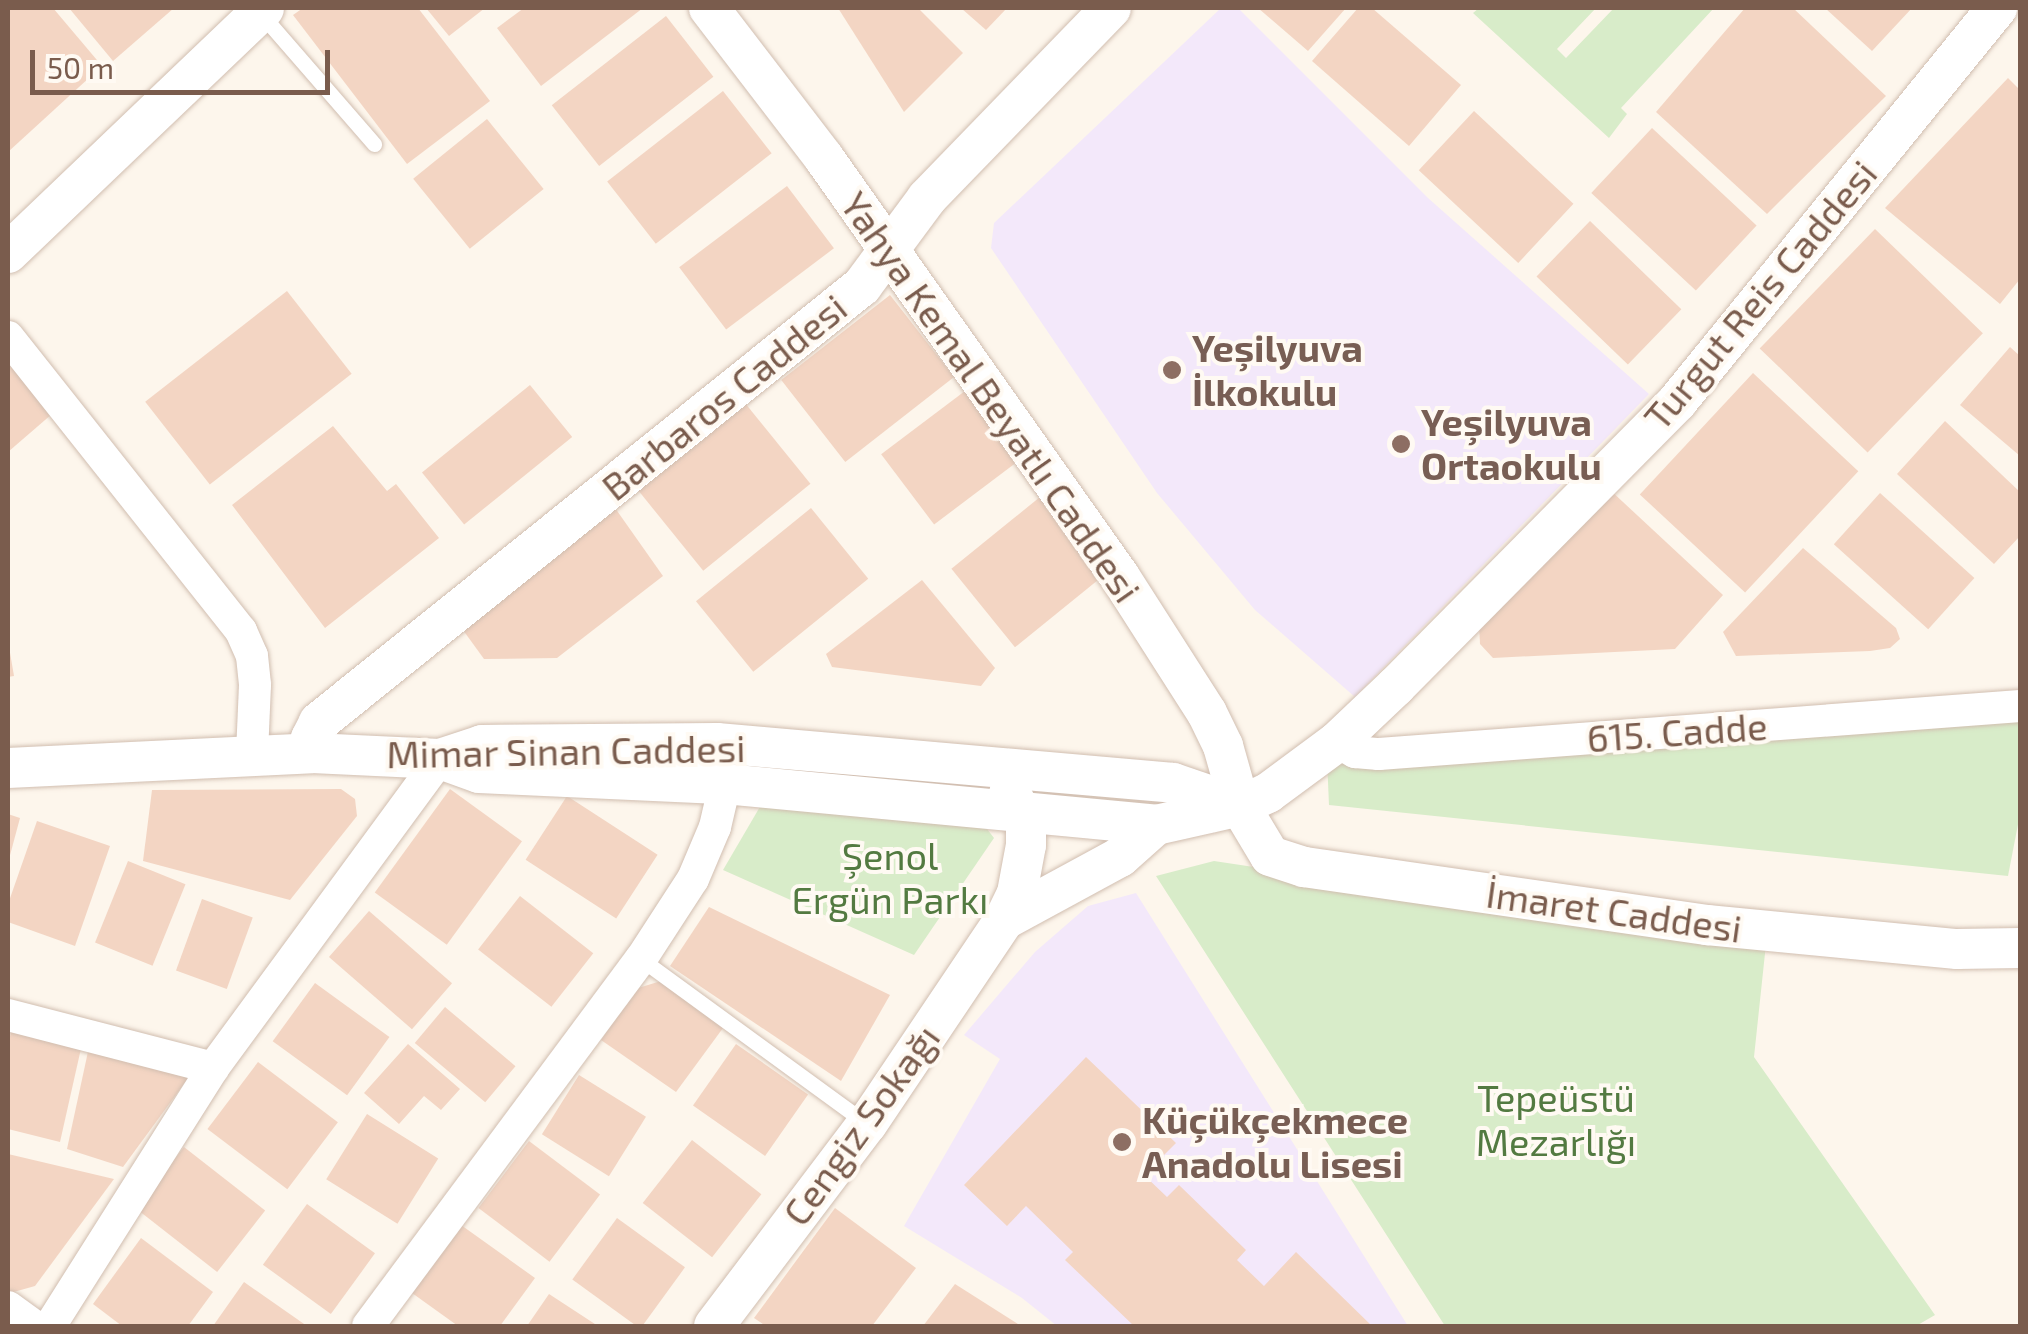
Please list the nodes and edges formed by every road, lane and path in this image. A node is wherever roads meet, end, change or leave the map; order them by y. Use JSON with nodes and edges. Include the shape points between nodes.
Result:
{"nodes":[{"id":1,"x":709,"y":8,"type":"edge"},
{"id":2,"x":1110,"y":8,"type":"edge"},
{"id":3,"x":1996,"y":8,"type":"edge"},
{"id":4,"x":261,"y":10,"type":"edge"},
{"id":5,"x":374,"y":144,"type":"dead end"},
{"id":6,"x":888,"y":251,"type":"junction"},
{"id":7,"x":8,"y":253,"type":"edge"},
{"id":8,"x":8,"y":337,"type":"edge"},
{"id":9,"x":2020,"y":706,"type":"edge"},
{"id":10,"x":1336,"y":742,"type":"junction"},
{"id":11,"x":312,"y":753,"type":"junction"},
{"id":12,"x":252,"y":755,"type":"junction"},
{"id":13,"x":440,"y":760,"type":"junction"},
{"id":14,"x":971,"y":766,"type":"junction"},
{"id":15,"x":8,"y":768,"type":"edge"},
{"id":16,"x":725,"y":784,"type":"junction"},
{"id":17,"x":1240,"y":806,"type":"junction"},
{"id":18,"x":1021,"y":812,"type":"junction"},
{"id":19,"x":1156,"y":825,"type":"junction"},
{"id":20,"x":1004,"y":920,"type":"junction"},
{"id":21,"x":2019,"y":942,"type":"edge"},
{"id":22,"x":641,"y":960,"type":"junction"},
{"id":23,"x":8,"y":1015,"type":"edge"},
{"id":24,"x":213,"y":1068,"type":"junction"},
{"id":25,"x":867,"y":1124,"type":"junction"},
{"id":26,"x":8,"y":1307,"type":"edge"},
{"id":27,"x":34,"y":1326,"type":"edge"},
{"id":28,"x":50,"y":1326,"type":"edge"},
{"id":29,"x":368,"y":1326,"type":"edge"},
{"id":30,"x":714,"y":1326,"type":"edge"}],
"edges":[{"from":1,"to":6,"type":"street","name":"Yahya Kemal Beyatlı Caddesi"},
{"from":2,"to":6,"type":"street","name":"Barbaros Caddesi","via":[[926,198]]},
{"from":3,"to":10,"type":"street","name":"Turgut Reis Caddesi","via":[[1677,402]]},
{"from":4,"to":5,"type":"lane"},
{"from":4,"to":7,"type":"street"},
{"from":6,"to":11,"type":"street","name":"Barbaros Caddesi","via":[[862,286],[319,722]]},
{"from":6,"to":17,"type":"street","name":"Yahya Kemal Beyatlı Caddesi","via":[[1120,576],[1207,713]]},
{"from":8,"to":12,"type":"street","via":[[241,631],[255,685]]},
{"from":9,"to":10,"type":"street","name":"615. Cadde","via":[[1379,754]]},
{"from":10,"to":17,"type":"street","name":"Turgut Reis Caddesi"},
{"from":11,"to":12,"type":"street","name":"Mimar Sinan Caddesi"},
{"from":11,"to":13,"type":"street","name":"Mimar Sinan Caddesi"},
{"from":12,"to":15,"type":"street","name":"Mimar Sinan Caddesi"},
{"from":13,"to":14,"type":"street","name":"Mimar Sinan Caddesi","via":[[482,745],[717,743]]},
{"from":13,"to":16,"type":"street","via":[[478,773]]},
{"from":13,"to":24,"type":"street"},
{"from":14,"to":17,"type":"street","name":"Mimar Sinan Caddesi","via":[[1173,782]]},
{"from":14,"to":18,"type":"street","via":[[1002,783]]},
{"from":16,"to":18,"type":"street"},
{"from":16,"to":22,"type":"street","via":[[693,878]]},
{"from":17,"to":19,"type":"street","name":"Turgut Reis Caddesi"},
{"from":17,"to":21,"type":"street","name":"İmaret Caddesi","via":[[1270,856],[1304,867],[1707,925],[1957,949]]},
{"from":18,"to":19,"type":"street"},
{"from":18,"to":20,"type":"street","name":"Cengiz Sokağı","via":[[1026,845]]},
{"from":19,"to":20,"type":"street","name":"Cengiz Sokağı","via":[[1120,856]]},
{"from":20,"to":25,"type":"street","name":"Cengiz Sokağı"},
{"from":22,"to":25,"type":"lane"},
{"from":22,"to":29,"type":"street"},
{"from":23,"to":24,"type":"street"},
{"from":24,"to":28,"type":"street"},
{"from":25,"to":30,"type":"street","name":"Cengiz Sokağı"},
{"from":26,"to":27,"type":"street"}]}
